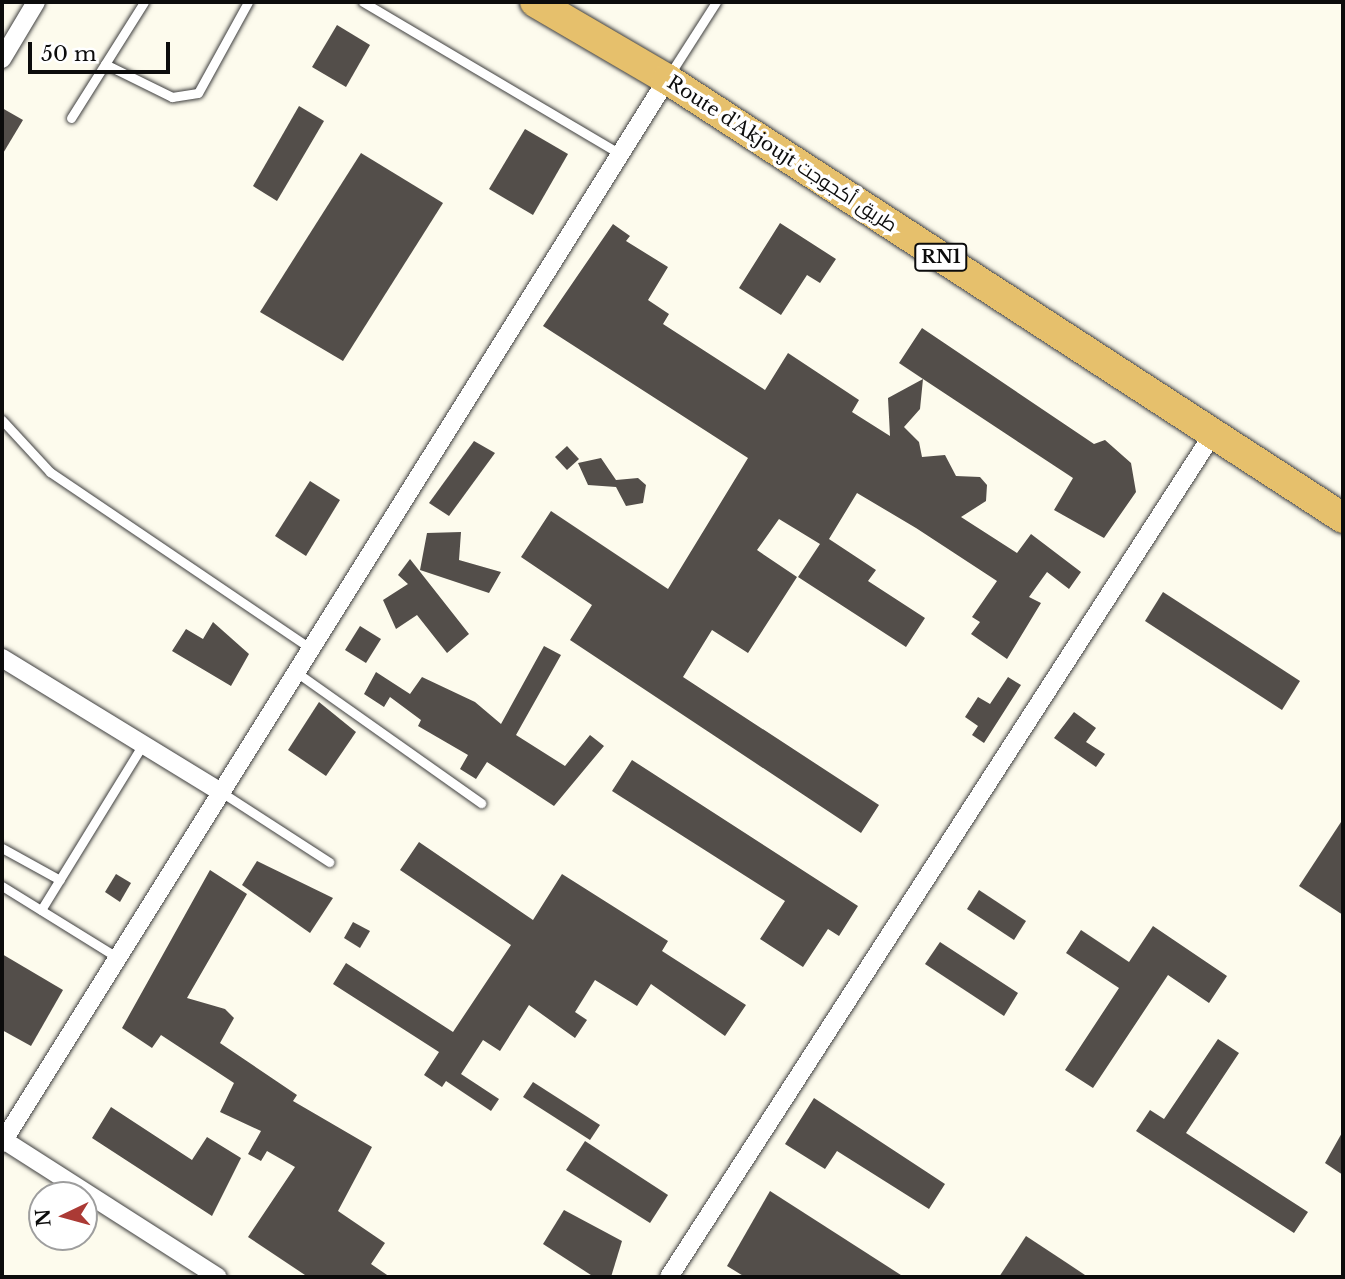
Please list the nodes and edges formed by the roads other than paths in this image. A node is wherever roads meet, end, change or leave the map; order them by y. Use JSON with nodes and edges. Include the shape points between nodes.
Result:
{"nodes":[{"id":1,"x":36,"y":2,"type":"edge"},
{"id":2,"x":144,"y":2,"type":"edge"},
{"id":3,"x":248,"y":2,"type":"edge"},
{"id":4,"x":363,"y":2,"type":"edge"},
{"id":5,"x":535,"y":2,"type":"edge"},
{"id":6,"x":716,"y":2,"type":"edge"},
{"id":7,"x":2,"y":59,"type":"edge"},
{"id":8,"x":105,"y":65,"type":"junction"},
{"id":9,"x":667,"y":79,"type":"junction"},
{"id":10,"x":71,"y":118,"type":"dead end"},
{"id":11,"x":620,"y":154,"type":"junction"},
{"id":12,"x":2,"y":421,"type":"edge"},
{"id":13,"x":1213,"y":434,"type":"junction"},
{"id":14,"x":1343,"y":518,"type":"edge"},
{"id":15,"x":311,"y":649,"type":"junction"},
{"id":16,"x":2,"y":658,"type":"edge"},
{"id":17,"x":296,"y":672,"type":"junction"},
{"id":18,"x":143,"y":744,"type":"junction"},
{"id":19,"x":221,"y":792,"type":"junction"},
{"id":20,"x":481,"y":803,"type":"dead end"},
{"id":21,"x":4,"y":849,"type":"edge"},
{"id":22,"x":2,"y":860,"type":"edge"},
{"id":23,"x":329,"y":862,"type":"dead end"},
{"id":24,"x":60,"y":880,"type":"junction"},
{"id":25,"x":2,"y":886,"type":"edge"},
{"id":26,"x":41,"y":910,"type":"junction"},
{"id":27,"x":117,"y":958,"type":"junction"},
{"id":28,"x":2,"y":1141,"type":"edge"},
{"id":29,"x":218,"y":1277,"type":"edge"},
{"id":30,"x":669,"y":1277,"type":"edge"}],
"edges":[{"from":1,"to":7,"type":"street"},
{"from":2,"to":8,"type":"lane"},
{"from":3,"to":8,"type":"lane","via":[[198,93],[172,96]]},
{"from":4,"to":11,"type":"lane"},
{"from":5,"to":9,"type":"highway","name":"Route d'Akjoujt طريق أكجوجت","number":"RN1"},
{"from":6,"to":9,"type":"lane"},
{"from":8,"to":10,"type":"lane"},
{"from":9,"to":11,"type":"street"},
{"from":9,"to":13,"type":"highway","name":"Route d'Akjoujt طريق أكجوجت","number":"RN1"},
{"from":11,"to":15,"type":"street"},
{"from":12,"to":15,"type":"lane","via":[[51,472]]},
{"from":13,"to":14,"type":"highway","name":"Route d'Akjoujt طريق أكجوجت","number":"RN1"},
{"from":13,"to":30,"type":"street"},
{"from":15,"to":17,"type":"street"},
{"from":16,"to":18,"type":"street"},
{"from":17,"to":19,"type":"street"},
{"from":17,"to":20,"type":"lane"},
{"from":18,"to":19,"type":"street"},
{"from":18,"to":24,"type":"lane"},
{"from":19,"to":23,"type":"lane"},
{"from":19,"to":27,"type":"street"},
{"from":21,"to":22,"type":"lane"},
{"from":21,"to":24,"type":"lane"},
{"from":24,"to":26,"type":"lane"},
{"from":25,"to":26,"type":"lane"},
{"from":26,"to":27,"type":"lane"},
{"from":27,"to":28,"type":"street"},
{"from":28,"to":29,"type":"street"}]}
